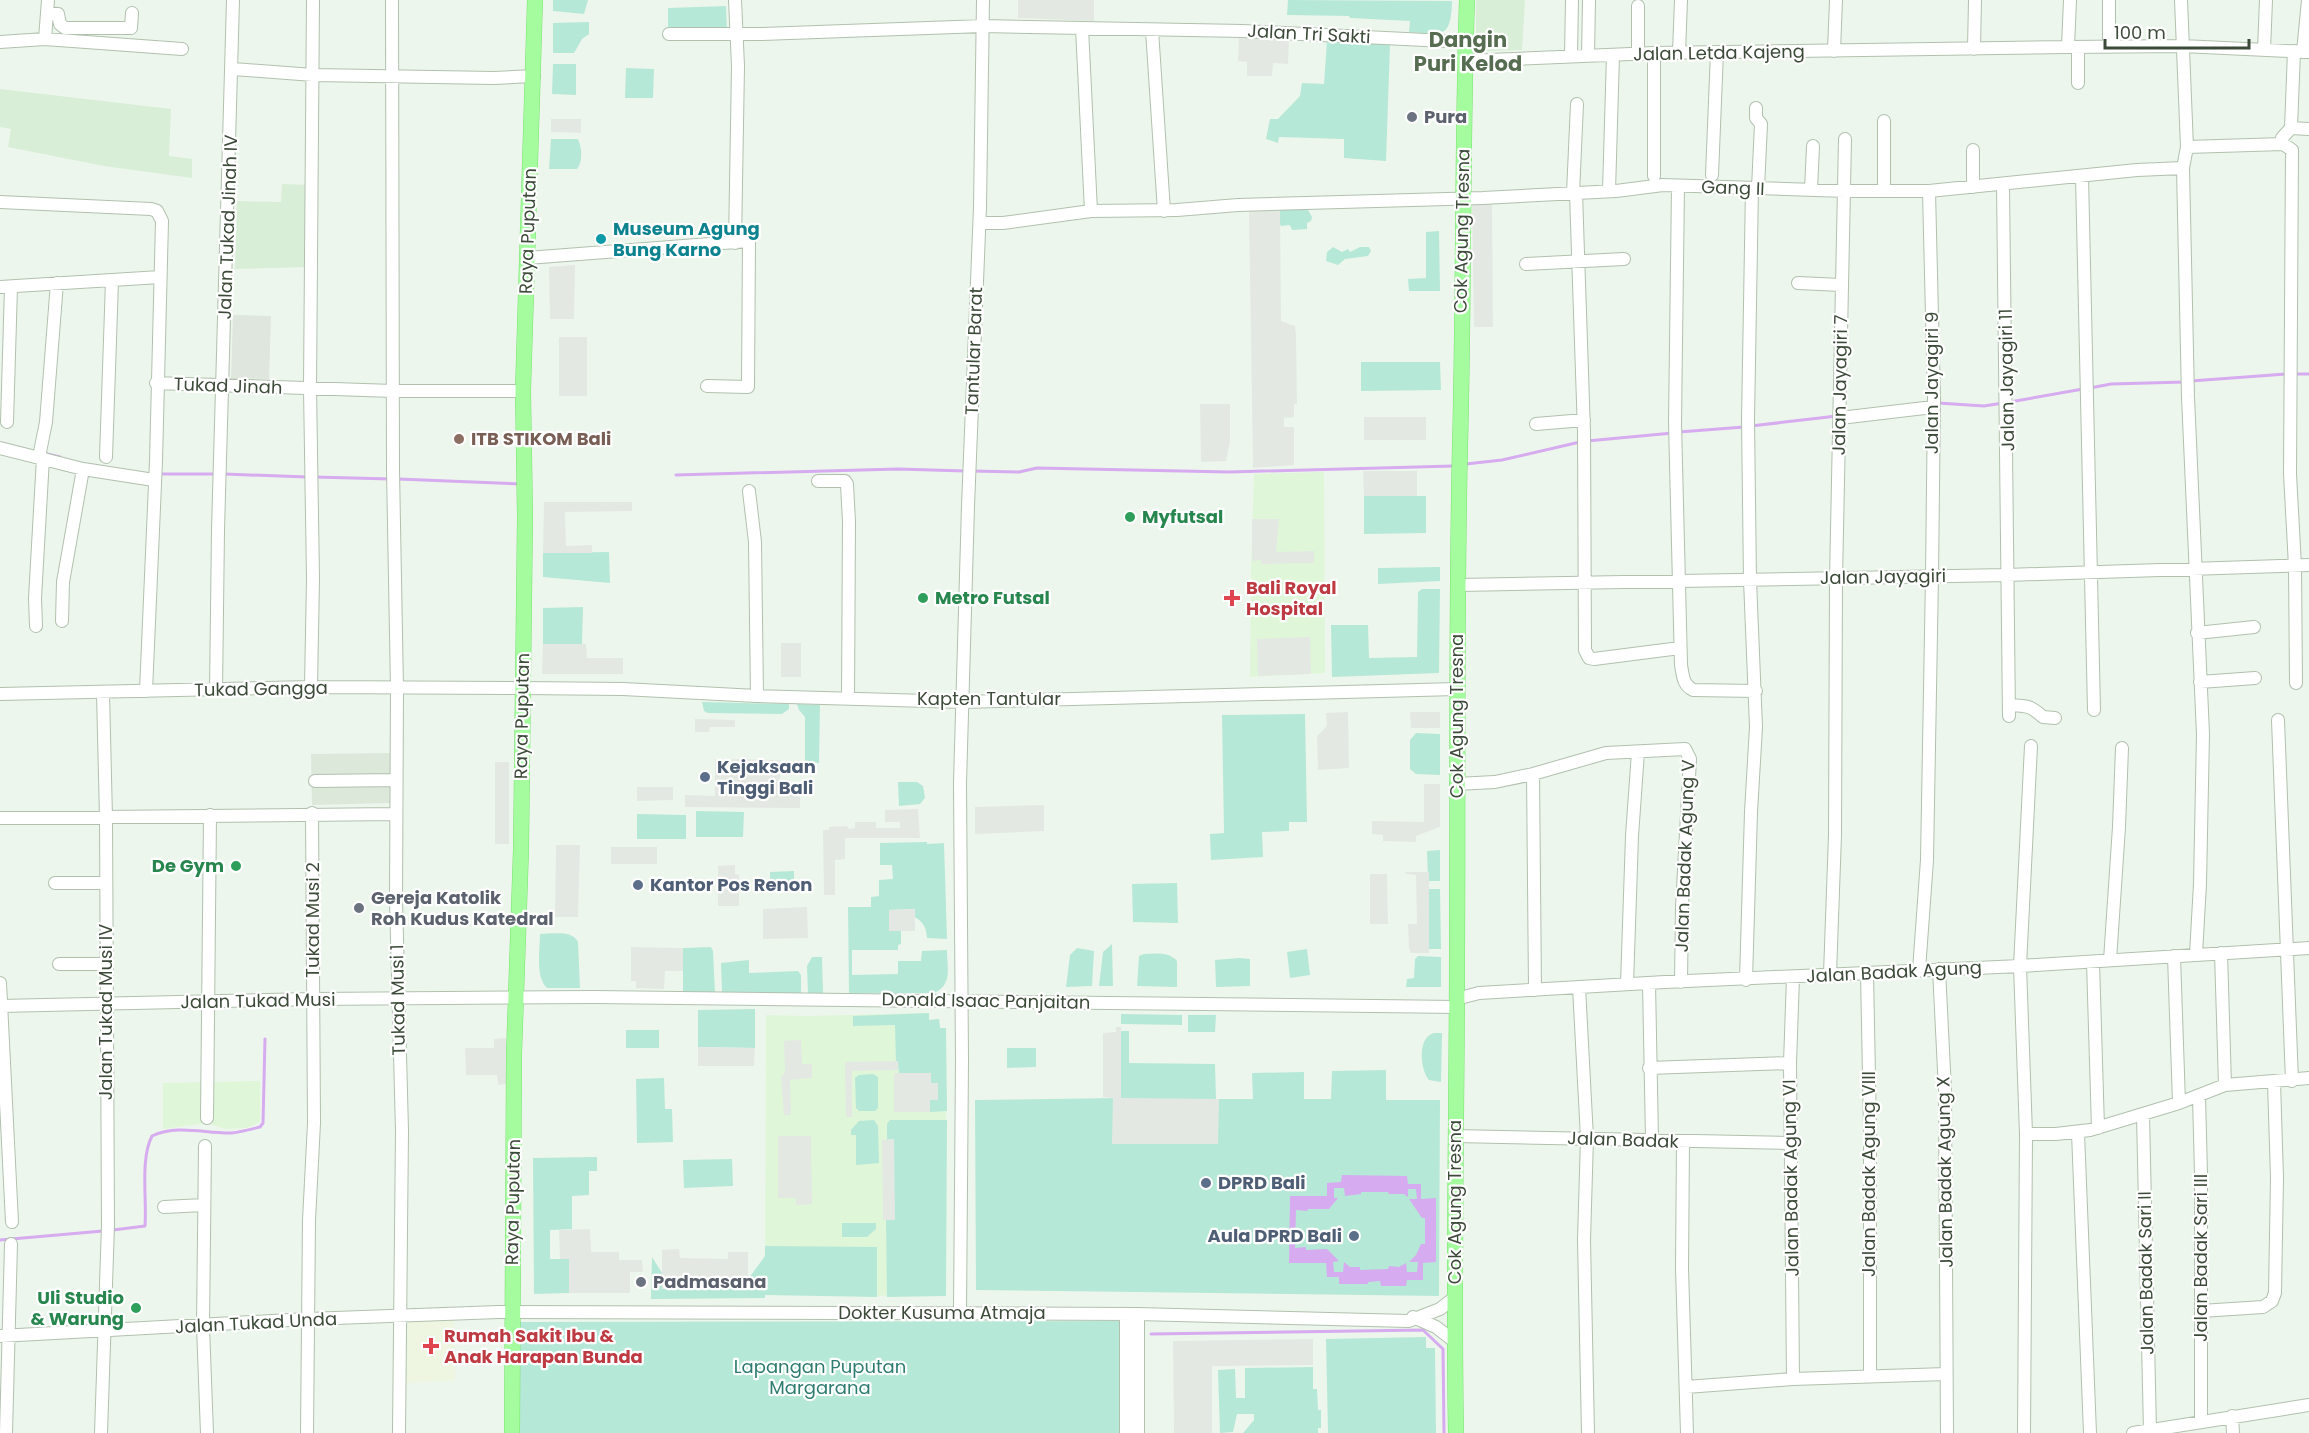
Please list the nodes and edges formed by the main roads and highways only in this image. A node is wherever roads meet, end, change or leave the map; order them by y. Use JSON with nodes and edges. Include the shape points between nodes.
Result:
{"nodes":[{"id":1,"x":535,"y":0,"type":"edge"},
{"id":2,"x":1467,"y":0,"type":"edge"},
{"id":3,"x":512,"y":1433,"type":"edge"},
{"id":4,"x":1456,"y":1433,"type":"edge"}],
"edges":[{"from":1,"to":3,"type":"main road","name":"Raya Puputan","via":[[523,391]]},
{"from":2,"to":4,"type":"main road","name":"Cok Agung Tresna","via":[[1456,689]]}]}
